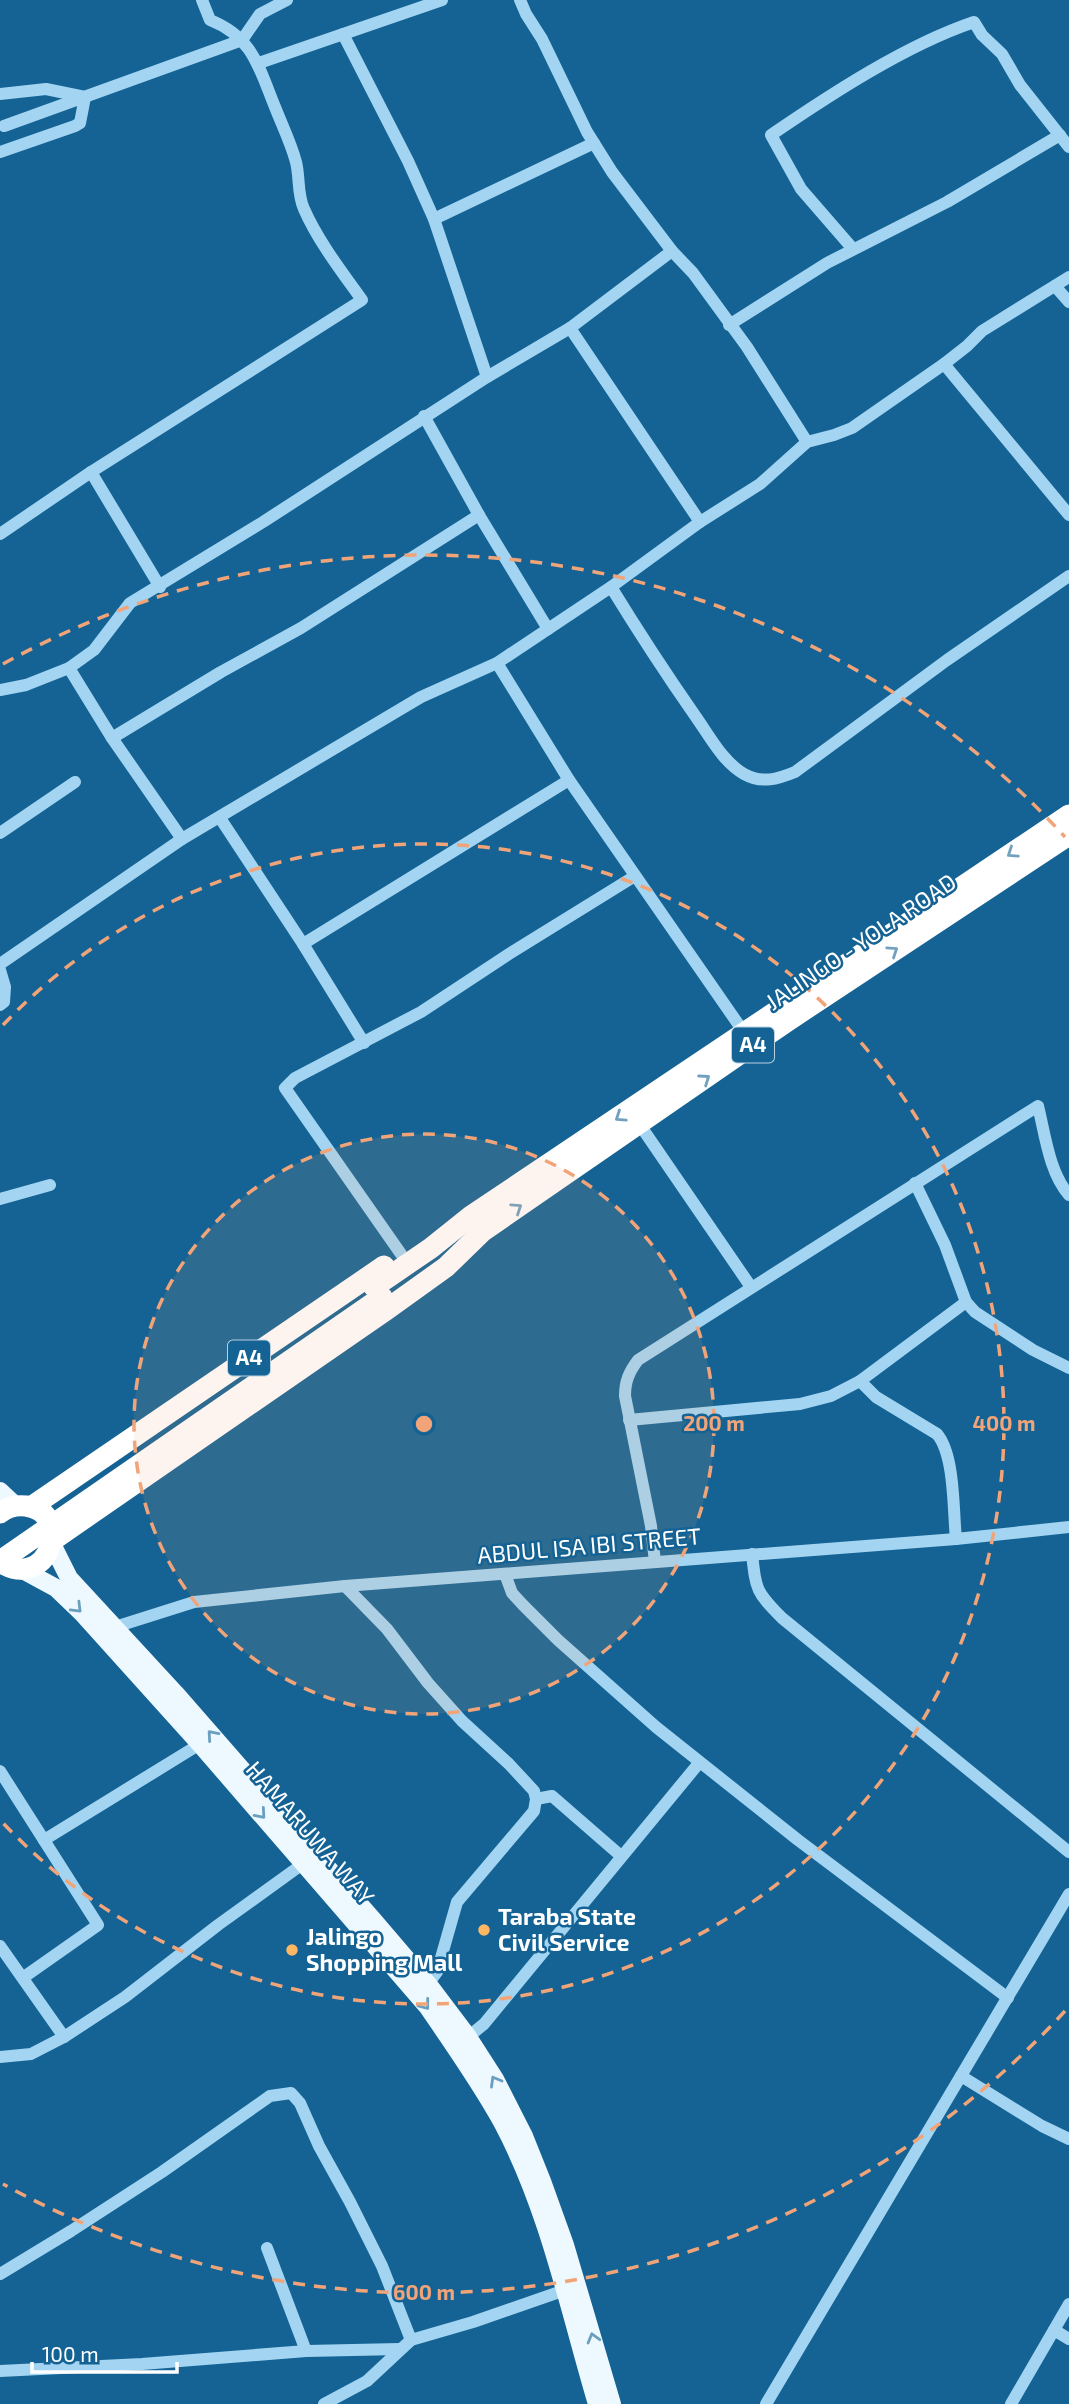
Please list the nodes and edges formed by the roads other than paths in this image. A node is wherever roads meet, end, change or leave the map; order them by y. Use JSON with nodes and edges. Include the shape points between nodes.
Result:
{"nodes":[{"id":1,"x":202,"y":0,"type":"edge"},
{"id":2,"x":287,"y":0,"type":"edge"},
{"id":3,"x":442,"y":0,"type":"edge"},
{"id":4,"x":520,"y":0,"type":"edge"},
{"id":5,"x":343,"y":34,"type":"junction"},
{"id":6,"x":242,"y":40,"type":"junction"},
{"id":7,"x":259,"y":64,"type":"junction"},
{"id":8,"x":0,"y":94,"type":"edge"},
{"id":9,"x":85,"y":97,"type":"junction"},
{"id":10,"x":5,"y":126,"type":"dead end"},
{"id":11,"x":1060,"y":135,"type":"junction"},
{"id":12,"x":594,"y":143,"type":"junction"},
{"id":13,"x":1069,"y":147,"type":"edge"},
{"id":14,"x":0,"y":152,"type":"edge"},
{"id":15,"x":434,"y":219,"type":"junction"},
{"id":16,"x":853,"y":249,"type":"junction"},
{"id":17,"x":672,"y":251,"type":"junction"},
{"id":18,"x":1069,"y":277,"type":"edge"},
{"id":19,"x":1055,"y":286,"type":"junction"},
{"id":20,"x":1069,"y":302,"type":"edge"},
{"id":21,"x":729,"y":325,"type":"junction"},
{"id":22,"x":570,"y":328,"type":"junction"},
{"id":23,"x":944,"y":365,"type":"junction"},
{"id":24,"x":487,"y":377,"type":"junction"},
{"id":25,"x":424,"y":416,"type":"junction"},
{"id":26,"x":807,"y":442,"type":"junction"},
{"id":27,"x":91,"y":472,"type":"junction"},
{"id":28,"x":479,"y":515,"type":"junction"},
{"id":29,"x":1069,"y":515,"type":"edge"},
{"id":30,"x":701,"y":522,"type":"junction"},
{"id":31,"x":0,"y":534,"type":"edge"},
{"id":32,"x":1069,"y":576,"type":"edge"},
{"id":33,"x":160,"y":587,"type":"junction"},
{"id":34,"x":611,"y":587,"type":"junction"},
{"id":35,"x":548,"y":629,"type":"junction"},
{"id":36,"x":497,"y":663,"type":"junction"},
{"id":37,"x":69,"y":668,"type":"junction"},
{"id":38,"x":0,"y":690,"type":"edge"},
{"id":39,"x":112,"y":738,"type":"junction"},
{"id":40,"x":569,"y":780,"type":"junction"},
{"id":41,"x":75,"y":782,"type":"dead end"},
{"id":42,"x":1069,"y":815,"type":"edge"},
{"id":43,"x":220,"y":818,"type":"junction"},
{"id":44,"x":0,"y":833,"type":"edge"},
{"id":45,"x":1069,"y":835,"type":"edge"},
{"id":46,"x":181,"y":839,"type":"junction"},
{"id":47,"x":635,"y":876,"type":"junction"},
{"id":48,"x":303,"y":944,"type":"junction"},
{"id":49,"x":0,"y":964,"type":"edge"},
{"id":50,"x":0,"y":970,"type":"edge"},
{"id":51,"x":0,"y":1005,"type":"edge"},
{"id":52,"x":743,"y":1031,"type":"junction"},
{"id":53,"x":364,"y":1043,"type":"junction"},
{"id":54,"x":640,"y":1125,"type":"junction"},
{"id":55,"x":915,"y":1183,"type":"junction"},
{"id":56,"x":50,"y":1185,"type":"dead end"},
{"id":57,"x":1069,"y":1195,"type":"edge"},
{"id":58,"x":0,"y":1199,"type":"edge"},
{"id":59,"x":477,"y":1224,"type":"junction"},
{"id":60,"x":401,"y":1254,"type":"junction"},
{"id":61,"x":751,"y":1287,"type":"junction"},
{"id":62,"x":378,"y":1292,"type":"junction"},
{"id":63,"x":966,"y":1302,"type":"junction"},
{"id":64,"x":1069,"y":1368,"type":"edge"},
{"id":65,"x":860,"y":1381,"type":"junction"},
{"id":66,"x":629,"y":1420,"type":"junction"},
{"id":67,"x":0,"y":1491,"type":"edge"},
{"id":68,"x":16,"y":1509,"type":"edge"},
{"id":69,"x":1069,"y":1527,"type":"edge"},
{"id":70,"x":956,"y":1539,"type":"junction"},
{"id":71,"x":52,"y":1542,"type":"junction"},
{"id":72,"x":0,"y":1547,"type":"edge"},
{"id":73,"x":752,"y":1554,"type":"junction"},
{"id":74,"x":655,"y":1562,"type":"junction"},
{"id":75,"x":6,"y":1567,"type":"edge"},
{"id":76,"x":505,"y":1574,"type":"junction"},
{"id":77,"x":345,"y":1586,"type":"junction"},
{"id":78,"x":115,"y":1627,"type":"junction"},
{"id":79,"x":200,"y":1744,"type":"junction"},
{"id":80,"x":699,"y":1763,"type":"junction"},
{"id":81,"x":0,"y":1771,"type":"edge"},
{"id":82,"x":537,"y":1798,"type":"junction"},
{"id":83,"x":44,"y":1840,"type":"junction"},
{"id":84,"x":1069,"y":1852,"type":"edge"},
{"id":85,"x":621,"y":1856,"type":"junction"},
{"id":86,"x":304,"y":1863,"type":"junction"},
{"id":87,"x":1069,"y":1894,"type":"edge"},
{"id":88,"x":0,"y":1946,"type":"edge"},
{"id":89,"x":24,"y":1977,"type":"junction"},
{"id":90,"x":428,"y":1984,"type":"junction"},
{"id":91,"x":1008,"y":1998,"type":"junction"},
{"id":92,"x":64,"y":2037,"type":"junction"},
{"id":93,"x":468,"y":2037,"type":"junction"},
{"id":94,"x":0,"y":2057,"type":"edge"},
{"id":95,"x":961,"y":2076,"type":"junction"},
{"id":96,"x":1069,"y":2139,"type":"edge"},
{"id":97,"x":267,"y":2248,"type":"dead end"},
{"id":98,"x":0,"y":2274,"type":"edge"},
{"id":99,"x":565,"y":2290,"type":"junction"},
{"id":100,"x":1069,"y":2304,"type":"edge"},
{"id":101,"x":1054,"y":2330,"type":"junction"},
{"id":102,"x":1069,"y":2339,"type":"edge"},
{"id":103,"x":411,"y":2340,"type":"junction"},
{"id":104,"x":400,"y":2349,"type":"junction"},
{"id":105,"x":306,"y":2351,"type":"junction"},
{"id":106,"x":0,"y":2371,"type":"edge"},
{"id":107,"x":349,"y":2399,"type":"edge"},
{"id":108,"x":770,"y":2402,"type":"edge"},
{"id":109,"x":324,"y":2404,"type":"edge"},
{"id":110,"x":597,"y":2404,"type":"edge"},
{"id":111,"x":612,"y":2404,"type":"edge"},
{"id":112,"x":1011,"y":2404,"type":"edge"}],
"edges":[{"from":1,"to":6,"type":"street","via":[[211,20]]},
{"from":2,"to":6,"type":"street","via":[[260,14]]},
{"from":3,"to":5,"type":"street"},
{"from":4,"to":12,"type":"street"},
{"from":5,"to":7,"type":"street"},
{"from":5,"to":15,"type":"street"},
{"from":6,"to":7,"type":"street"},
{"from":6,"to":9,"type":"street"},
{"from":7,"to":27,"type":"street","via":[[296,164],[304,210],[362,300]]},
{"from":8,"to":9,"type":"street","via":[[46,89]]},
{"from":9,"to":10,"type":"street"},
{"from":9,"to":14,"type":"street","via":[[80,123]]},
{"from":11,"to":13,"type":"street"},
{"from":11,"to":16,"type":"street","via":[[947,202]]},
{"from":11,"to":16,"type":"street","via":[[974,22],[890,62],[771,135],[801,189]]},
{"from":12,"to":15,"type":"street"},
{"from":12,"to":17,"type":"street"},
{"from":15,"to":24,"type":"street"},
{"from":16,"to":21,"type":"street"},
{"from":17,"to":21,"type":"street"},
{"from":17,"to":22,"type":"street"},
{"from":18,"to":19,"type":"street"},
{"from":19,"to":20,"type":"street"},
{"from":19,"to":23,"type":"street","via":[[982,331]]},
{"from":21,"to":26,"type":"street"},
{"from":22,"to":24,"type":"street"},
{"from":22,"to":30,"type":"street"},
{"from":23,"to":26,"type":"street","via":[[852,428]]},
{"from":23,"to":29,"type":"street"},
{"from":24,"to":25,"type":"street"},
{"from":25,"to":28,"type":"street"},
{"from":25,"to":33,"type":"street"},
{"from":26,"to":30,"type":"street","via":[[760,484]]},
{"from":27,"to":31,"type":"street"},
{"from":27,"to":33,"type":"street"},
{"from":28,"to":35,"type":"street"},
{"from":28,"to":39,"type":"street","via":[[301,628]]},
{"from":30,"to":34,"type":"street"},
{"from":32,"to":34,"type":"street","via":[[795,772],[775,780],[755,779],[724,758]]},
{"from":33,"to":37,"type":"street","via":[[130,603],[94,650]]},
{"from":34,"to":35,"type":"street"},
{"from":35,"to":36,"type":"street"},
{"from":36,"to":40,"type":"street"},
{"from":36,"to":43,"type":"street","via":[[421,696]]},
{"from":37,"to":38,"type":"street"},
{"from":37,"to":39,"type":"street"},
{"from":39,"to":46,"type":"street"},
{"from":40,"to":47,"type":"street"},
{"from":40,"to":48,"type":"street"},
{"from":41,"to":44,"type":"street"},
{"from":42,"to":52,"type":"highway","number":"A4","one_way":true},
{"from":43,"to":46,"type":"street"},
{"from":43,"to":48,"type":"street"},
{"from":54,"to":45,"type":"highway","name":"JALINGO - YOLA ROAD","number":"A4","one_way":true,"via":[[789,1020]]},
{"from":46,"to":49,"type":"street"},
{"from":47,"to":52,"type":"street"},
{"from":47,"to":53,"type":"street","via":[[421,1012]]},
{"from":48,"to":53,"type":"street"},
{"from":50,"to":51,"type":"street","via":[[5,987]]},
{"from":52,"to":59,"type":"highway","number":"A4","one_way":true},
{"from":53,"to":60,"type":"street","via":[[295,1078],[285,1088]]},
{"from":59,"to":54,"type":"highway","name":"JALINGO - YOLA ROAD","number":"A4","one_way":true},
{"from":54,"to":61,"type":"street"},
{"from":55,"to":57,"type":"street","via":[[1038,1106],[1050,1155]]},
{"from":55,"to":61,"type":"street"},
{"from":55,"to":63,"type":"street"},
{"from":56,"to":58,"type":"street"},
{"from":59,"to":60,"type":"highway","number":"A4","via":[[443,1227]]},
{"from":59,"to":62,"type":"highway","number":"A4"},
{"from":59,"to":71,"type":"highway","name":"JALINGO - YOLA ROAD","number":"A4","via":[[446,1267]]},
{"from":60,"to":68,"type":"highway","number":"A4"},
{"from":61,"to":66,"type":"street","via":[[638,1360],[625,1382]]},
{"from":62,"to":72,"type":"highway","number":"A4"},
{"from":62,"to":75,"type":"highway","number":"A4","bridge":true},
{"from":63,"to":64,"type":"street","via":[[1021,1342]]},
{"from":63,"to":65,"type":"street"},
{"from":65,"to":66,"type":"street","via":[[831,1396],[800,1404]]},
{"from":65,"to":70,"type":"street","via":[[944,1442]]},
{"from":66,"to":74,"type":"street"},
{"from":67,"to":68,"type":"main road"},
{"from":68,"to":71,"type":"highway","via":[[46,1518]]},
{"from":69,"to":70,"type":"street","name":"ABDUL ISA IBI STREET"},
{"from":70,"to":73,"type":"street","name":"ABDUL ISA IBI STREET"},
{"from":71,"to":75,"type":"highway","number":"A4","via":[[46,1557],[35,1566]]},
{"from":71,"to":78,"type":"main road","via":[[69,1578]]},
{"from":73,"to":74,"type":"street","name":"ABDUL ISA IBI STREET"},
{"from":73,"to":84,"type":"street","via":[[761,1597],[782,1618]]},
{"from":74,"to":76,"type":"street","name":"ABDUL ISA IBI STREET"},
{"from":75,"to":79,"type":"main road","name":"HAMARUWA WAY","one_way":true,"via":[[56,1588]]},
{"from":76,"to":77,"type":"street","name":"ABDUL ISA IBI STREET"},
{"from":76,"to":80,"type":"street","via":[[512,1593],[558,1640]]},
{"from":77,"to":78,"type":"street","name":"ABDUL ISA IBI STREET","via":[[194,1602]]},
{"from":77,"to":82,"type":"street","via":[[387,1629],[462,1721],[509,1764]]},
{"from":90,"to":78,"type":"main road","one_way":true},
{"from":79,"to":83,"type":"street"},
{"from":79,"to":86,"type":"main road","name":"HAMARUWA WAY","one_way":true},
{"from":80,"to":85,"type":"street"},
{"from":80,"to":91,"type":"street"},
{"from":81,"to":83,"type":"street"},
{"from":82,"to":85,"type":"street","via":[[552,1796]]},
{"from":82,"to":90,"type":"street","via":[[534,1811],[457,1902],[436,1972]]},
{"from":83,"to":89,"type":"street","via":[[98,1924]]},
{"from":85,"to":93,"type":"street","via":[[484,2024]]},
{"from":86,"to":92,"type":"street"},
{"from":86,"to":99,"type":"main road","name":"HAMARUWA WAY","one_way":true,"via":[[426,2006],[491,2103],[527,2178]]},
{"from":87,"to":91,"type":"street"},
{"from":88,"to":89,"type":"street"},
{"from":89,"to":92,"type":"street"},
{"from":90,"to":93,"type":"main road"},
{"from":91,"to":95,"type":"street"},
{"from":92,"to":94,"type":"street","via":[[30,2054]]},
{"from":111,"to":93,"type":"main road","one_way":true,"via":[[565,2245],[533,2158],[495,2079]]},
{"from":95,"to":96,"type":"street"},
{"from":95,"to":108,"type":"street"},
{"from":97,"to":105,"type":"street"},
{"from":98,"to":103,"type":"street","via":[[151,2179],[270,2096],[290,2093],[300,2103],[382,2266]]},
{"from":99,"to":103,"type":"street"},
{"from":99,"to":110,"type":"main road","name":"HAMARUWA WAY"},
{"from":100,"to":101,"type":"street"},
{"from":101,"to":102,"type":"street"},
{"from":101,"to":112,"type":"street"},
{"from":103,"to":104,"type":"street"},
{"from":104,"to":105,"type":"street"},
{"from":104,"to":107,"type":"street"},
{"from":105,"to":106,"type":"street"},
{"from":107,"to":109,"type":"street"}]}
